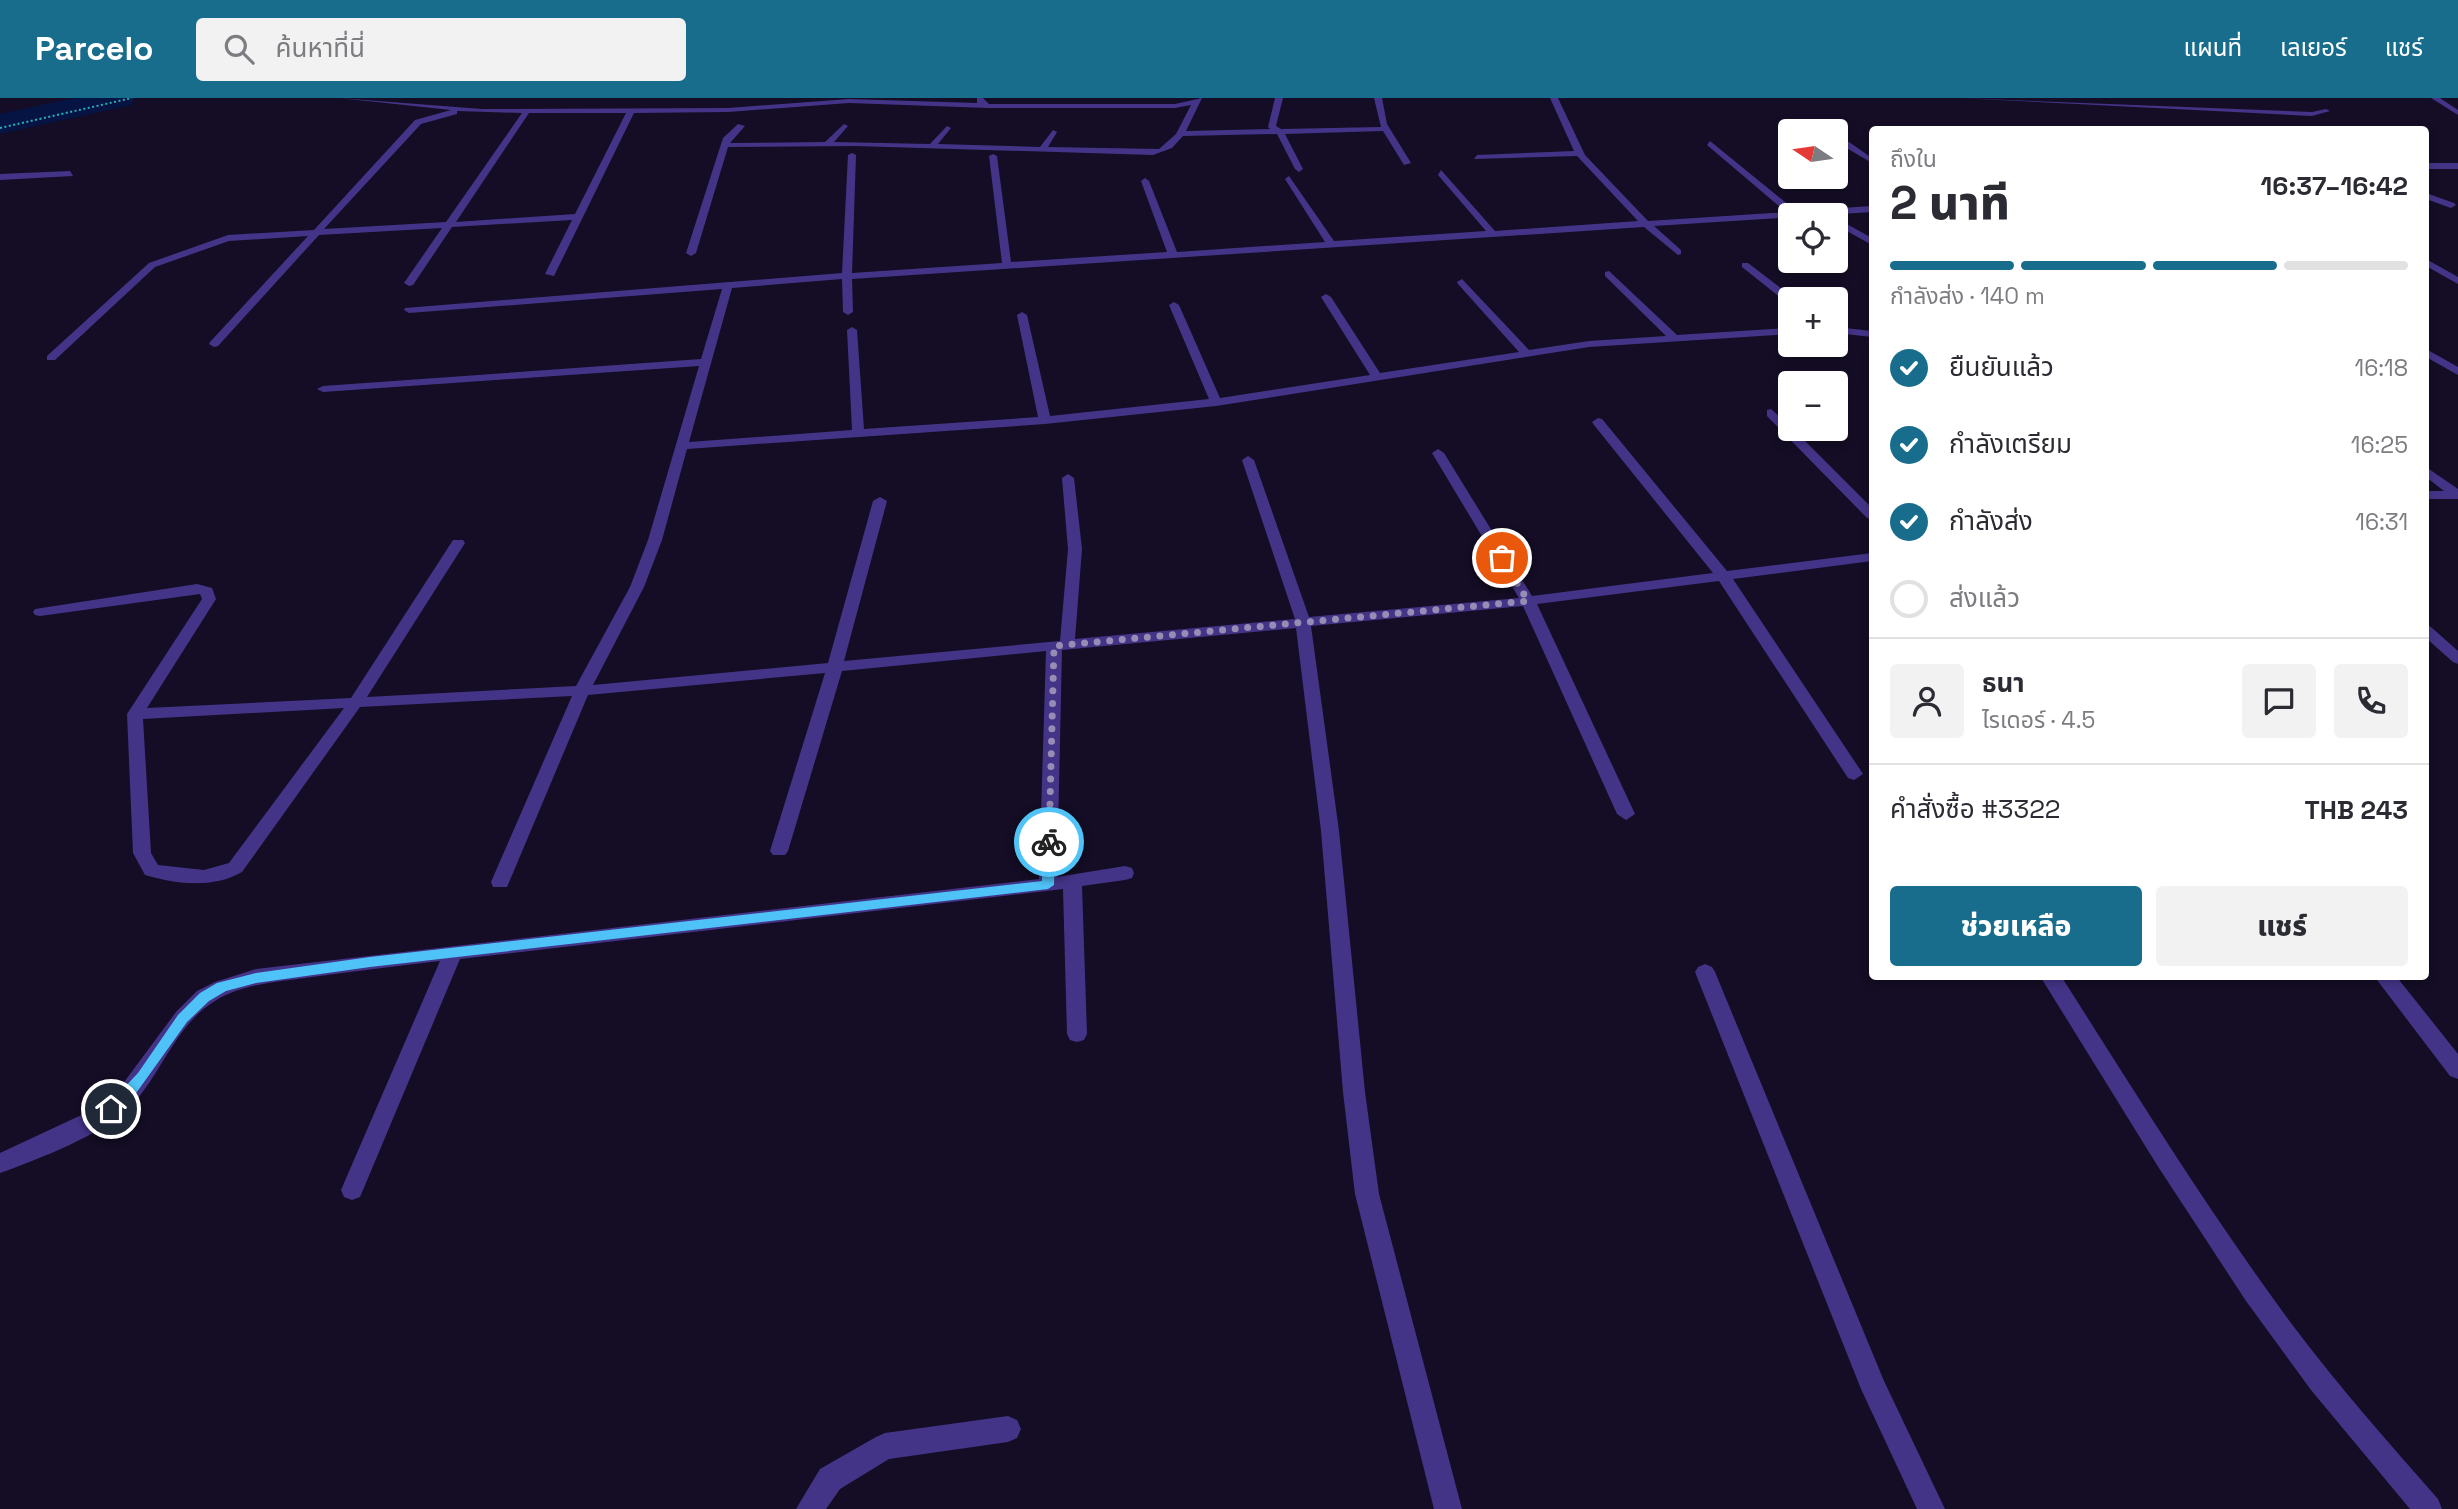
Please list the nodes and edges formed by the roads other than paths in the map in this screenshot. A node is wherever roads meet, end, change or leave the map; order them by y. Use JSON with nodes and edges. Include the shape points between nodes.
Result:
{"nodes":[{"id":1,"x":343,"y":98,"type":"edge"},
{"id":2,"x":588,"y":98,"type":"edge"},
{"id":3,"x":688,"y":98,"type":"edge"},
{"id":4,"x":782,"y":98,"type":"edge"},
{"id":5,"x":981,"y":98,"type":"edge"},
{"id":6,"x":1279,"y":98,"type":"edge"},
{"id":7,"x":1378,"y":98,"type":"edge"},
{"id":8,"x":1554,"y":98,"type":"edge"},
{"id":9,"x":1963,"y":98,"type":"edge"},
{"id":10,"x":2435,"y":98,"type":"edge"},
{"id":11,"x":390,"y":100,"type":"edge"},
{"id":12,"x":881,"y":100,"type":"edge"},
{"id":13,"x":1197,"y":100,"type":"edge"},
{"id":14,"x":484,"y":104,"type":"dead end"},
{"id":15,"x":2317,"y":105,"type":"dead end"},
{"id":16,"x":988,"y":106,"type":"junction"},
{"id":17,"x":770,"y":108,"type":"junction"},
{"id":18,"x":464,"y":109,"type":"junction"},
{"id":19,"x":476,"y":110,"type":"junction"},
{"id":20,"x":572,"y":110,"type":"junction"},
{"id":21,"x":631,"y":110,"type":"junction"},
{"id":22,"x":676,"y":110,"type":"junction"},
{"id":23,"x":527,"y":111,"type":"junction"},
{"id":24,"x":2458,"y":113,"type":"edge"},
{"id":25,"x":741,"y":126,"type":"dead end"},
{"id":26,"x":844,"y":126,"type":"dead end"},
{"id":27,"x":947,"y":128,"type":"dead end"},
{"id":28,"x":1384,"y":129,"type":"junction"},
{"id":29,"x":1053,"y":132,"type":"dead end"},
{"id":30,"x":1281,"y":133,"type":"junction"},
{"id":31,"x":1180,"y":134,"type":"junction"},
{"id":32,"x":1710,"y":143,"type":"dead end"},
{"id":33,"x":827,"y":144,"type":"junction"},
{"id":34,"x":726,"y":145,"type":"junction"},
{"id":35,"x":1848,"y":145,"type":"edge"},
{"id":36,"x":932,"y":146,"type":"junction"},
{"id":37,"x":1043,"y":149,"type":"junction"},
{"id":38,"x":1580,"y":153,"type":"junction"},
{"id":39,"x":852,"y":155,"type":"dead end"},
{"id":40,"x":993,"y":156,"type":"dead end"},
{"id":41,"x":1477,"y":158,"type":"dead end"},
{"id":42,"x":1869,"y":159,"type":"edge"},
{"id":43,"x":1407,"y":163,"type":"dead end"},
{"id":44,"x":2429,"y":166,"type":"edge"},
{"id":45,"x":2458,"y":166,"type":"edge"},
{"id":46,"x":1299,"y":169,"type":"dead end"},
{"id":47,"x":1441,"y":173,"type":"dead end"},
{"id":48,"x":70,"y":174,"type":"dead end"},
{"id":49,"x":0,"y":177,"type":"edge"},
{"id":50,"x":1289,"y":180,"type":"dead end"},
{"id":51,"x":1145,"y":181,"type":"dead end"},
{"id":52,"x":2429,"y":197,"type":"edge"},
{"id":53,"x":1781,"y":203,"type":"edge"},
{"id":54,"x":2451,"y":205,"type":"dead end"},
{"id":55,"x":1869,"y":209,"type":"edge"},
{"id":56,"x":1848,"y":211,"type":"edge"},
{"id":57,"x":1778,"y":215,"type":"edge"},
{"id":58,"x":578,"y":217,"type":"junction"},
{"id":59,"x":450,"y":224,"type":"junction"},
{"id":60,"x":1646,"y":224,"type":"junction"},
{"id":61,"x":1848,"y":228,"type":"edge"},
{"id":62,"x":1491,"y":232,"type":"junction"},
{"id":63,"x":316,"y":233,"type":"junction"},
{"id":64,"x":1869,"y":240,"type":"edge"},
{"id":65,"x":1330,"y":243,"type":"junction"},
{"id":66,"x":1678,"y":252,"type":"dead end"},
{"id":67,"x":691,"y":253,"type":"dead end"},
{"id":68,"x":1173,"y":255,"type":"junction"},
{"id":69,"x":2429,"y":264,"type":"edge"},
{"id":70,"x":1745,"y":265,"type":"dead end"},
{"id":71,"x":1007,"y":266,"type":"junction"},
{"id":72,"x":550,"y":274,"type":"dead end"},
{"id":73,"x":1609,"y":274,"type":"dead end"},
{"id":74,"x":847,"y":276,"type":"junction"},
{"id":75,"x":2458,"y":281,"type":"edge"},
{"id":76,"x":1462,"y":282,"type":"dead end"},
{"id":77,"x":410,"y":283,"type":"dead end"},
{"id":78,"x":728,"y":285,"type":"junction"},
{"id":79,"x":1778,"y":291,"type":"edge"},
{"id":80,"x":1326,"y":297,"type":"dead end"},
{"id":81,"x":1174,"y":305,"type":"dead end"},
{"id":82,"x":410,"y":310,"type":"dead end"},
{"id":83,"x":848,"y":312,"type":"dead end"},
{"id":84,"x":1022,"y":315,"type":"dead end"},
{"id":85,"x":852,"y":330,"type":"dead end"},
{"id":86,"x":1848,"y":331,"type":"edge"},
{"id":87,"x":1778,"y":332,"type":"edge"},
{"id":88,"x":1869,"y":334,"type":"edge"},
{"id":89,"x":1673,"y":337,"type":"junction"},
{"id":90,"x":214,"y":344,"type":"dead end"},
{"id":91,"x":1525,"y":352,"type":"junction"},
{"id":92,"x":2429,"y":354,"type":"edge"},
{"id":93,"x":51,"y":358,"type":"dead end"},
{"id":94,"x":706,"y":362,"type":"junction"},
{"id":95,"x":2458,"y":372,"type":"edge"},
{"id":96,"x":1377,"y":377,"type":"junction"},
{"id":97,"x":323,"y":389,"type":"dead end"},
{"id":98,"x":1216,"y":402,"type":"junction"},
{"id":99,"x":1771,"y":412,"type":"dead end"},
{"id":100,"x":1045,"y":420,"type":"junction"},
{"id":101,"x":1598,"y":422,"type":"dead end"},
{"id":102,"x":858,"y":433,"type":"junction"},
{"id":103,"x":684,"y":446,"type":"junction"},
{"id":104,"x":1437,"y":453,"type":"dead end"},
{"id":105,"x":1248,"y":460,"type":"dead end"},
{"id":106,"x":2429,"y":473,"type":"edge"},
{"id":107,"x":1068,"y":478,"type":"dead end"},
{"id":108,"x":2458,"y":494,"type":"edge"},
{"id":109,"x":2429,"y":495,"type":"edge"},
{"id":110,"x":880,"y":501,"type":"dead end"},
{"id":111,"x":1869,"y":512,"type":"edge"},
{"id":112,"x":458,"y":544,"type":"dead end"},
{"id":113,"x":1869,"y":557,"type":"edge"},
{"id":114,"x":1724,"y":577,"type":"junction"},
{"id":115,"x":1528,"y":601,"type":"junction"},
{"id":116,"x":40,"y":612,"type":"dead end"},
{"id":117,"x":1303,"y":621,"type":"junction"},
{"id":118,"x":2429,"y":633,"type":"edge"},
{"id":119,"x":1060,"y":646,"type":"junction"},
{"id":120,"x":2458,"y":659,"type":"edge"},
{"id":121,"x":835,"y":667,"type":"junction"},
{"id":122,"x":582,"y":691,"type":"junction"},
{"id":123,"x":357,"y":704,"type":"junction"},
{"id":124,"x":135,"y":714,"type":"junction"},
{"id":125,"x":1854,"y":774,"type":"dead end"},
{"id":126,"x":1626,"y":814,"type":"dead end"},
{"id":127,"x":779,"y":851,"type":"dead end"},
{"id":128,"x":1125,"y":873,"type":"dead end"},
{"id":129,"x":1072,"y":881,"type":"junction"},
{"id":130,"x":500,"y":882,"type":"dead end"},
{"id":131,"x":1048,"y":885,"type":"junction"},
{"id":132,"x":453,"y":953,"type":"junction"},
{"id":133,"x":1705,"y":972,"type":"dead end"},
{"id":134,"x":2053,"y":980,"type":"edge"},
{"id":135,"x":2387,"y":980,"type":"edge"},
{"id":136,"x":1077,"y":1034,"type":"dead end"},
{"id":137,"x":2458,"y":1070,"type":"edge"},
{"id":138,"x":0,"y":1163,"type":"edge"},
{"id":139,"x":352,"y":1190,"type":"dead end"},
{"id":140,"x":1008,"y":1429,"type":"dead end"},
{"id":141,"x":810,"y":1509,"type":"edge"},
{"id":142,"x":1448,"y":1509,"type":"edge"},
{"id":143,"x":1931,"y":1509,"type":"edge"},
{"id":144,"x":2428,"y":1509,"type":"edge"}],
"edges":[{"from":1,"to":11,"type":"street"},
{"from":2,"to":20,"type":"street"},
{"from":3,"to":22,"type":"street"},
{"from":4,"to":17,"type":"street"},
{"from":5,"to":16,"type":"street"},
{"from":6,"to":30,"type":"street","via":[[1272,127]]},
{"from":7,"to":28,"type":"street"},
{"from":8,"to":38,"type":"street"},
{"from":9,"to":15,"type":"street","via":[[2326,113]]},
{"from":10,"to":24,"type":"street"},
{"from":11,"to":18,"type":"street"},
{"from":12,"to":16,"type":"street"},
{"from":12,"to":17,"type":"street"},
{"from":13,"to":16,"type":"street","via":[[1175,106]]},
{"from":13,"to":31,"type":"street"},
{"from":14,"to":19,"type":"street"},
{"from":17,"to":22,"type":"street"},
{"from":18,"to":19,"type":"street"},
{"from":18,"to":63,"type":"street","via":[[418,122]]},
{"from":19,"to":23,"type":"street"},
{"from":20,"to":21,"type":"street"},
{"from":20,"to":23,"type":"street"},
{"from":21,"to":22,"type":"street"},
{"from":21,"to":58,"type":"street"},
{"from":23,"to":59,"type":"street"},
{"from":25,"to":34,"type":"street","via":[[727,138]]},
{"from":26,"to":33,"type":"street"},
{"from":27,"to":36,"type":"street"},
{"from":28,"to":30,"type":"street"},
{"from":28,"to":43,"type":"street"},
{"from":29,"to":37,"type":"street"},
{"from":30,"to":31,"type":"street"},
{"from":30,"to":46,"type":"street"},
{"from":31,"to":37,"type":"street","via":[[1174,146],[1153,153]]},
{"from":32,"to":53,"type":"street"},
{"from":33,"to":34,"type":"street"},
{"from":33,"to":36,"type":"street"},
{"from":34,"to":67,"type":"street"},
{"from":35,"to":42,"type":"street"},
{"from":36,"to":37,"type":"street"},
{"from":38,"to":41,"type":"street"},
{"from":38,"to":60,"type":"street"},
{"from":39,"to":74,"type":"street"},
{"from":40,"to":71,"type":"street"},
{"from":44,"to":45,"type":"street"},
{"from":47,"to":62,"type":"street"},
{"from":48,"to":49,"type":"street"},
{"from":50,"to":65,"type":"street"},
{"from":51,"to":68,"type":"street"},
{"from":52,"to":54,"type":"street"},
{"from":55,"to":56,"type":"street"},
{"from":57,"to":60,"type":"street"},
{"from":58,"to":59,"type":"street"},
{"from":58,"to":72,"type":"street"},
{"from":59,"to":63,"type":"street"},
{"from":59,"to":77,"type":"street"},
{"from":60,"to":62,"type":"street"},
{"from":60,"to":66,"type":"street"},
{"from":61,"to":64,"type":"street"},
{"from":62,"to":65,"type":"street"},
{"from":63,"to":90,"type":"street"},
{"from":63,"to":93,"type":"street","via":[[228,238],[152,265]]},
{"from":65,"to":68,"type":"street"},
{"from":68,"to":71,"type":"street"},
{"from":69,"to":75,"type":"street"},
{"from":70,"to":79,"type":"street"},
{"from":71,"to":74,"type":"street"},
{"from":73,"to":89,"type":"street"},
{"from":74,"to":78,"type":"street"},
{"from":74,"to":83,"type":"street"},
{"from":76,"to":91,"type":"street"},
{"from":78,"to":82,"type":"street"},
{"from":78,"to":94,"type":"street"},
{"from":80,"to":96,"type":"street"},
{"from":81,"to":98,"type":"street"},
{"from":84,"to":100,"type":"street"},
{"from":85,"to":102,"type":"street"},
{"from":86,"to":88,"type":"street"},
{"from":87,"to":89,"type":"street"},
{"from":89,"to":91,"type":"street"},
{"from":91,"to":96,"type":"street"},
{"from":92,"to":95,"type":"street"},
{"from":94,"to":97,"type":"street"},
{"from":94,"to":103,"type":"street"},
{"from":96,"to":98,"type":"street"},
{"from":98,"to":100,"type":"street"},
{"from":99,"to":111,"type":"street"},
{"from":100,"to":102,"type":"street"},
{"from":101,"to":114,"type":"street"},
{"from":102,"to":103,"type":"street"},
{"from":103,"to":122,"type":"street","via":[[637,587]]},
{"from":104,"to":115,"type":"street"},
{"from":105,"to":117,"type":"street"},
{"from":106,"to":108,"type":"street"},
{"from":107,"to":119,"type":"street","via":[[1075,549]]},
{"from":108,"to":109,"type":"street"},
{"from":110,"to":121,"type":"street"},
{"from":112,"to":123,"type":"street"},
{"from":113,"to":114,"type":"street"},
{"from":114,"to":115,"type":"street"},
{"from":114,"to":125,"type":"street"},
{"from":115,"to":117,"type":"street"},
{"from":115,"to":126,"type":"street"},
{"from":116,"to":124,"type":"street","via":[[197,588],[207,592],[209,599]]},
{"from":117,"to":119,"type":"street"},
{"from":117,"to":142,"type":"street","via":[[1330,831],[1367,1194]]},
{"from":118,"to":120,"type":"street"},
{"from":119,"to":121,"type":"street"},
{"from":119,"to":131,"type":"street"},
{"from":121,"to":122,"type":"street"},
{"from":121,"to":127,"type":"street"},
{"from":122,"to":123,"type":"street"},
{"from":122,"to":130,"type":"street"},
{"from":123,"to":124,"type":"street"},
{"from":123,"to":124,"type":"street","via":[[235,868],[194,876],[152,870],[142,853]]},
{"from":128,"to":129,"type":"street"},
{"from":129,"to":131,"type":"street"},
{"from":129,"to":136,"type":"street"},
{"from":131,"to":132,"type":"street"},
{"from":132,"to":138,"type":"street","via":[[256,978],[222,987],[183,1018],[124,1099],[98,1118]]},
{"from":132,"to":139,"type":"street"},
{"from":133,"to":143,"type":"street","via":[[1874,1389]]},
{"from":134,"to":144,"type":"street","via":[[2219,1241],[2287,1338]]},
{"from":135,"to":137,"type":"street"},
{"from":140,"to":141,"type":"street","via":[[884,1446],[830,1479]]}]}
